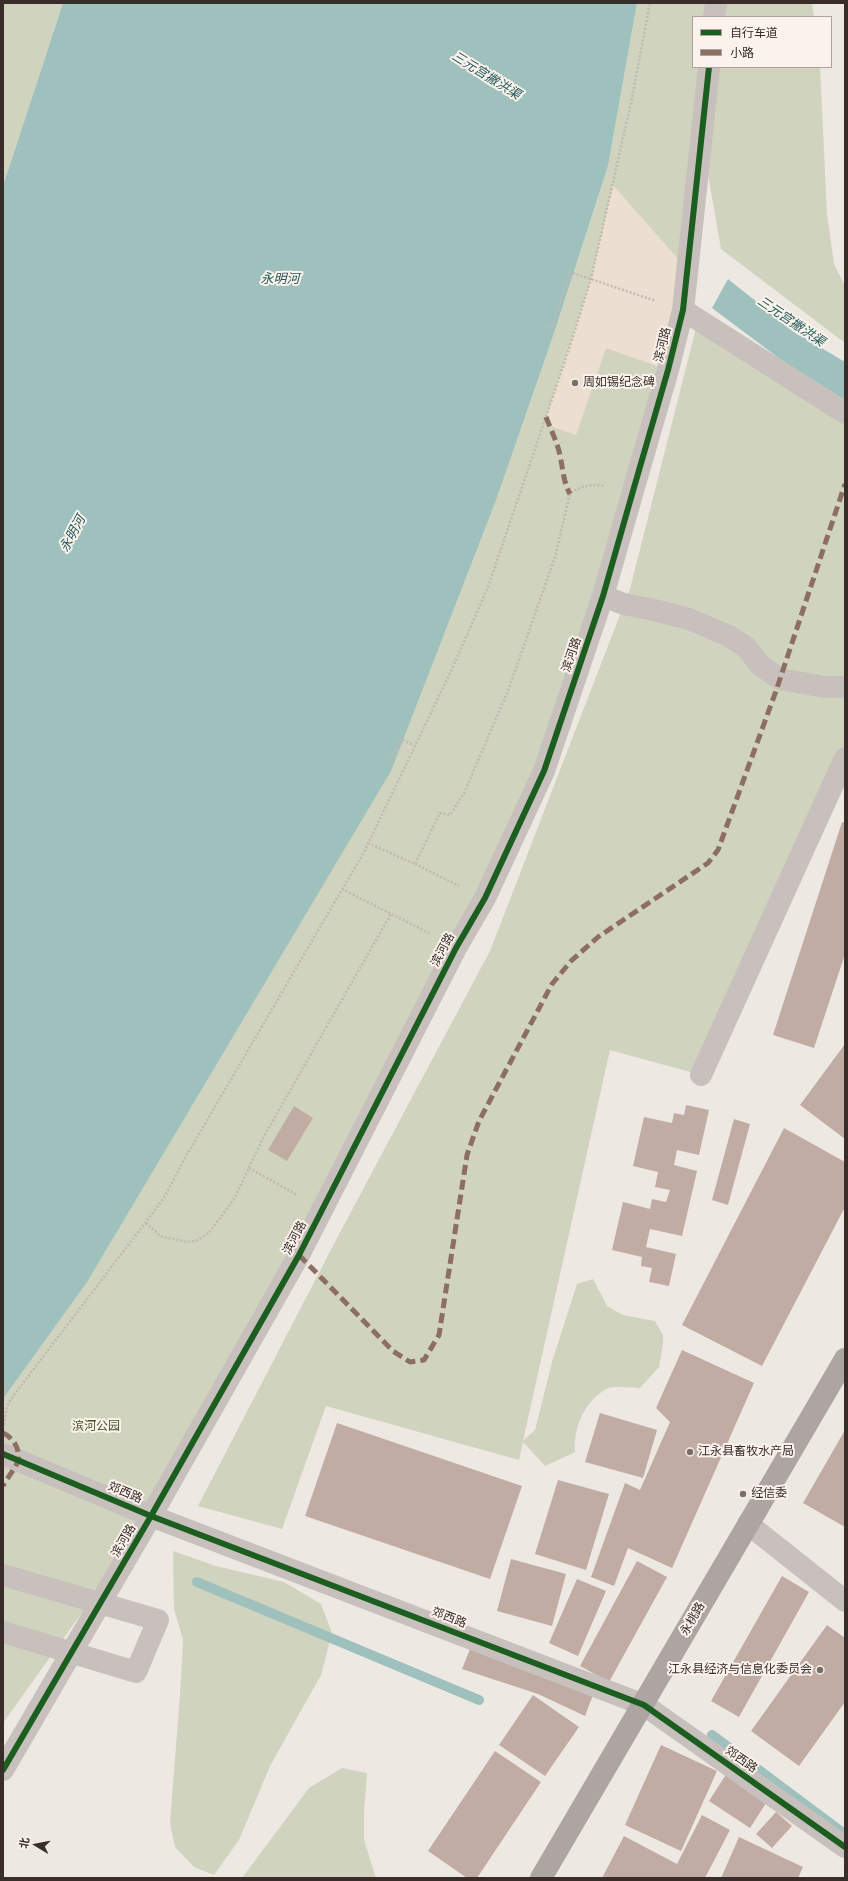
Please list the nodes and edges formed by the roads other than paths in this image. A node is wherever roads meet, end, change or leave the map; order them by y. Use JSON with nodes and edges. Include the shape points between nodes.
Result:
{"nodes":[{"id":1,"x":716,"y":3,"type":"edge"},
{"id":2,"x":714,"y":16,"type":"edge"},
{"id":3,"x":709,"y":68,"type":"edge"},
{"id":4,"x":683,"y":310,"type":"junction"},
{"id":5,"x":845,"y":414,"type":"edge"},
{"id":6,"x":603,"y":596,"type":"junction"},
{"id":7,"x":845,"y":687,"type":"edge"},
{"id":8,"x":845,"y":758,"type":"edge"},
{"id":9,"x":701,"y":1076,"type":"dead end"},
{"id":10,"x":845,"y":1359,"type":"edge"},
{"id":11,"x":11,"y":1457,"type":"edge"},
{"id":12,"x":151,"y":1516,"type":"junction"},
{"id":13,"x":748,"y":1524,"type":"junction"},
{"id":14,"x":3,"y":1574,"type":"edge"},
{"id":15,"x":845,"y":1601,"type":"edge"},
{"id":16,"x":101,"y":1603,"type":"junction"},
{"id":17,"x":3,"y":1632,"type":"edge"},
{"id":18,"x":71,"y":1652,"type":"junction"},
{"id":19,"x":644,"y":1705,"type":"junction"},
{"id":20,"x":3,"y":1770,"type":"edge"},
{"id":21,"x":845,"y":1847,"type":"edge"},
{"id":22,"x":541,"y":1878,"type":"edge"}],
"edges":[{"from":1,"to":2,"type":"street"},
{"from":3,"to":4,"type":"street","name":"滨河路"},
{"from":4,"to":5,"type":"street"},
{"from":4,"to":6,"type":"street","name":"滨河路"},
{"from":6,"to":7,"type":"street","via":[[624,604],[689,619],[729,636],[746,647],[760,665],[780,679],[825,687]]},
{"from":6,"to":12,"type":"street","name":"滨河路","via":[[544,771],[485,898],[456,948],[299,1255]]},
{"from":8,"to":9,"type":"street"},
{"from":10,"to":13,"type":"main road","name":"永桃路"},
{"from":11,"to":12,"type":"street","name":"郊西路"},
{"from":12,"to":16,"type":"street","name":"滨河路"},
{"from":12,"to":19,"type":"street","name":"郊西路"},
{"from":13,"to":15,"type":"street"},
{"from":13,"to":19,"type":"main road","name":"永桃路"},
{"from":14,"to":16,"type":"street"},
{"from":16,"to":18,"type":"street","name":"滨河路"},
{"from":16,"to":18,"type":"street","via":[[158,1620],[136,1672]]},
{"from":17,"to":18,"type":"street"},
{"from":18,"to":20,"type":"street","name":"滨河路"},
{"from":19,"to":21,"type":"street","name":"郊西路"},
{"from":19,"to":22,"type":"main road","name":"永桃路"}]}
